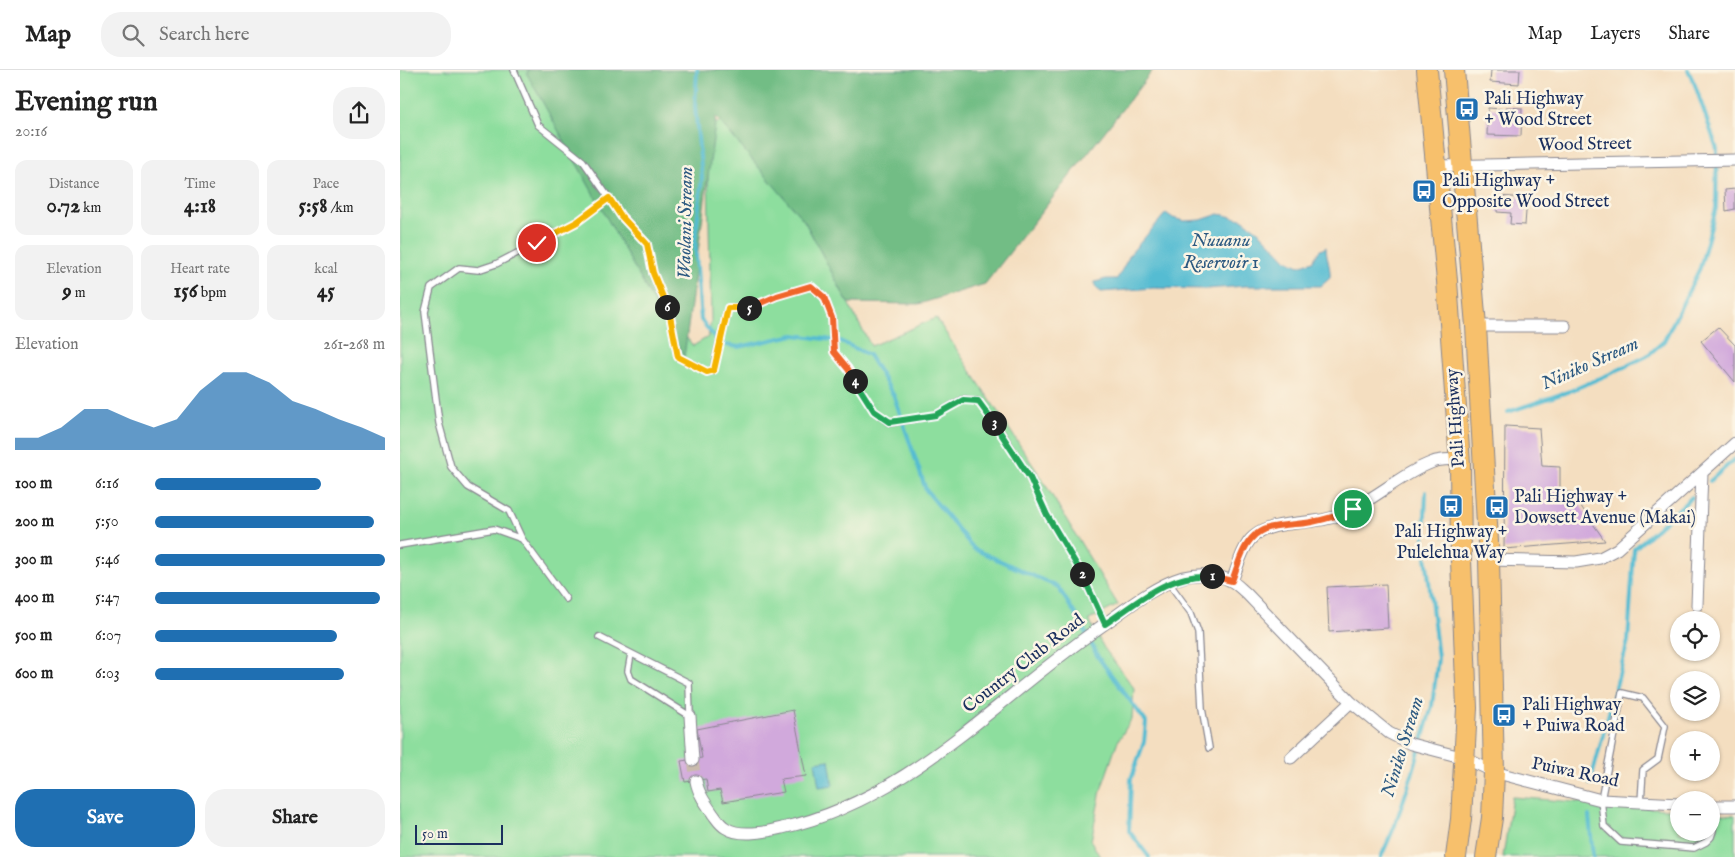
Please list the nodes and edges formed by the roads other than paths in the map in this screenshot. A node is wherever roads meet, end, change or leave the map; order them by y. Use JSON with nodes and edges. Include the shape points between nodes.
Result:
{"nodes":[{"id":1,"x":514,"y":70,"type":"edge"},
{"id":2,"x":1427,"y":70,"type":"edge"},
{"id":3,"x":1454,"y":70,"type":"edge"},
{"id":4,"x":1732,"y":160,"type":"edge"},
{"id":5,"x":1463,"y":164,"type":"junction"},
{"id":6,"x":1436,"y":166,"type":"junction"},
{"id":7,"x":609,"y":198,"type":"junction"},
{"id":8,"x":1476,"y":326,"type":"junction"},
{"id":9,"x":1565,"y":326,"type":"dead end"},
{"id":10,"x":1735,"y":443,"type":"edge"},
{"id":11,"x":1459,"y":461,"type":"junction"},
{"id":12,"x":1702,"y":473,"type":"junction"},
{"id":13,"x":522,"y":539,"type":"junction"},
{"id":14,"x":400,"y":545,"type":"edge"},
{"id":15,"x":1489,"y":560,"type":"junction"},
{"id":16,"x":1232,"y":581,"type":"junction"},
{"id":17,"x":1169,"y":584,"type":"junction"},
{"id":18,"x":566,"y":599,"type":"dead end"},
{"id":19,"x":1697,"y":605,"type":"dead end"},
{"id":20,"x":1101,"y":626,"type":"junction"},
{"id":21,"x":599,"y":637,"type":"dead end"},
{"id":22,"x":1464,"y":643,"type":"junction"},
{"id":23,"x":631,"y":654,"type":"junction"},
{"id":24,"x":1352,"y":702,"type":"junction"},
{"id":25,"x":690,"y":716,"type":"junction"},
{"id":26,"x":1209,"y":748,"type":"dead end"},
{"id":27,"x":1291,"y":758,"type":"dead end"},
{"id":28,"x":1466,"y":758,"type":"junction"},
{"id":29,"x":693,"y":760,"type":"tunnel mouth"},
{"id":30,"x":1494,"y":772,"type":"junction"},
{"id":31,"x":696,"y":780,"type":"tunnel mouth"},
{"id":32,"x":1601,"y":800,"type":"junction"},
{"id":33,"x":1640,"y":802,"type":"junction"},
{"id":34,"x":1670,"y":804,"type":"edge"},
{"id":35,"x":1720,"y":806,"type":"edge"},
{"id":36,"x":1735,"y":806,"type":"edge"},
{"id":37,"x":1707,"y":841,"type":"edge"},
{"id":38,"x":1456,"y":857,"type":"edge"},
{"id":39,"x":1486,"y":857,"type":"edge"}],
"edges":[{"from":1,"to":7,"type":"lane","via":[[538,125],[583,161]]},
{"from":2,"to":6,"type":"highway","name":"Pali Highway"},
{"from":3,"to":5,"type":"highway","name":"Pali Highway"},
{"from":4,"to":5,"type":"street","name":"Wood Street"},
{"from":5,"to":6,"type":"street","name":"Wood Street"},
{"from":5,"to":8,"type":"highway","name":"Pali Highway"},
{"from":6,"to":11,"type":"highway","name":"Pali Highway"},
{"from":7,"to":13,"type":"lane","via":[[577,222],[496,264],[478,270],[459,268],[432,288],[425,312],[439,423],[451,467],[468,486],[510,511]]},
{"from":7,"to":20,"type":"lane","via":[[647,244],[653,273],[670,316],[678,357],[707,372],[714,370],[728,308],[748,309],[811,286],[824,297],[832,318],[834,352],[874,411],[895,422],[936,415],[963,400],[978,401],[1030,478],[1047,515],[1079,569]]},
{"from":8,"to":9,"type":"street"},
{"from":8,"to":15,"type":"highway","name":"Pali Highway"},
{"from":10,"to":12,"type":"street"},
{"from":11,"to":15,"type":"highway","via":[[1468,471],[1472,550],[1476,557]]},
{"from":11,"to":16,"type":"street","via":[[1434,461],[1336,517],[1262,531],[1246,546]]},
{"from":11,"to":22,"type":"highway","name":"Pali Highway"},
{"from":12,"to":15,"type":"street","via":[[1618,549],[1600,558],[1576,562]]},
{"from":12,"to":19,"type":"street"},
{"from":13,"to":14,"type":"lane","via":[[494,529]]},
{"from":13,"to":18,"type":"lane"},
{"from":15,"to":22,"type":"highway","via":[[1476,571],[1472,583],[1472,631]]},
{"from":15,"to":30,"type":"highway","name":"Pali Highway"},
{"from":16,"to":17,"type":"street","name":"Country Club Road","via":[[1199,575],[1183,577]]},
{"from":16,"to":24,"type":"street","name":"Country Club Road"},
{"from":17,"to":20,"type":"street","name":"Country Club Road"},
{"from":17,"to":26,"type":"lane","via":[[1191,613],[1198,632],[1202,708]]},
{"from":20,"to":31,"type":"street","name":"Country Club Road","via":[[920,766],[855,803],[814,821],[762,832],[729,830],[711,811]]},
{"from":21,"to":23,"type":"lane"},
{"from":22,"to":28,"type":"highway","name":"Pali Highway"},
{"from":23,"to":25,"type":"lane","via":[[628,671],[631,680]]},
{"from":23,"to":25,"type":"lane","via":[[689,683]]},
{"from":24,"to":27,"type":"street"},
{"from":24,"to":28,"type":"street","name":"Country Club Road","via":[[1388,733],[1411,744]]},
{"from":25,"to":29,"type":"street"},
{"from":28,"to":30,"type":"street","name":"Country Club Road"},
{"from":28,"to":38,"type":"highway","name":"Pali Highway"},
{"from":30,"to":32,"type":"street","name":"Puiwa Road"},
{"from":30,"to":39,"type":"highway","name":"Pali Highway"},
{"from":32,"to":33,"type":"street","name":"Puiwa Road"},
{"from":32,"to":33,"type":"lane","via":[[1622,693],[1643,698],[1665,726],[1658,758],[1643,770]]},
{"from":32,"to":37,"type":"lane","via":[[1604,826],[1621,842],[1694,848]]},
{"from":33,"to":34,"type":"street","name":"Puiwa Road"},
{"from":35,"to":36,"type":"street"}]}
